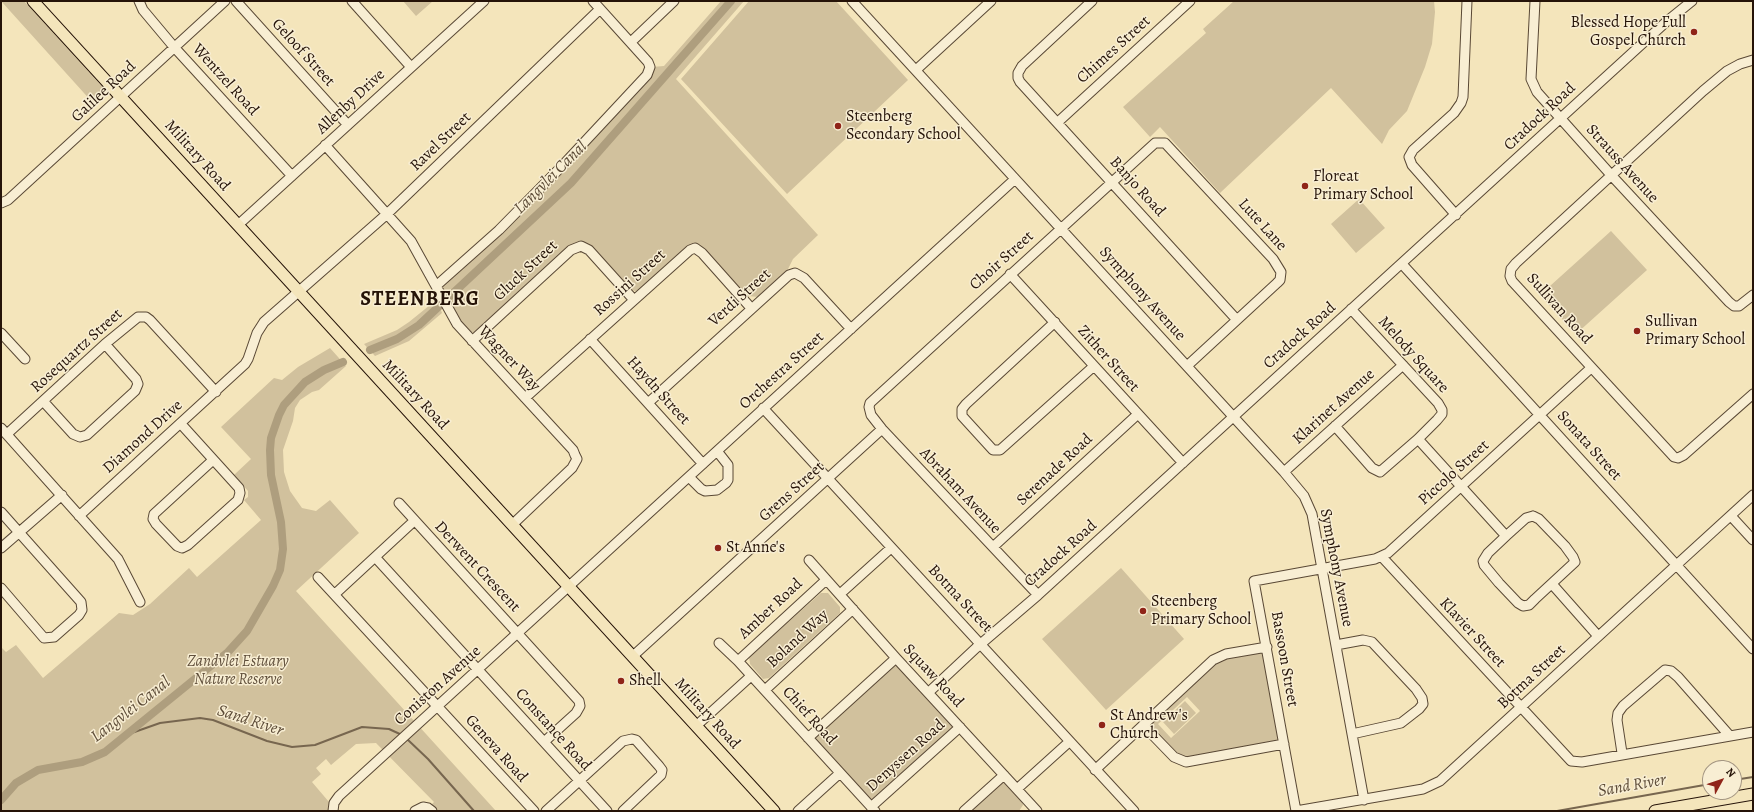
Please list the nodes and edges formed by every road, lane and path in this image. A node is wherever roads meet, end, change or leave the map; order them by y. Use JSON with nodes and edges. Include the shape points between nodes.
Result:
{"nodes":[{"id":1,"x":33,"y":1,"type":"edge"},
{"id":2,"x":139,"y":1,"type":"edge"},
{"id":3,"x":225,"y":1,"type":"edge"},
{"id":4,"x":236,"y":1,"type":"edge"},
{"id":5,"x":352,"y":1,"type":"edge"},
{"id":6,"x":484,"y":1,"type":"edge"},
{"id":7,"x":593,"y":1,"type":"edge"},
{"id":8,"x":674,"y":1,"type":"edge"},
{"id":9,"x":852,"y":1,"type":"edge"},
{"id":10,"x":991,"y":1,"type":"edge"},
{"id":11,"x":1092,"y":1,"type":"edge"},
{"id":12,"x":1190,"y":1,"type":"edge"},
{"id":13,"x":1467,"y":1,"type":"edge"},
{"id":14,"x":1535,"y":1,"type":"edge"},
{"id":15,"x":1692,"y":1,"type":"edge"},
{"id":16,"x":600,"y":9,"type":"junction"},
{"id":17,"x":631,"y":42,"type":"junction"},
{"id":18,"x":174,"y":47,"type":"junction"},
{"id":19,"x":1753,"y":60,"type":"edge"},
{"id":20,"x":411,"y":67,"type":"junction"},
{"id":21,"x":916,"y":70,"type":"junction"},
{"id":22,"x":121,"y":97,"type":"junction"},
{"id":23,"x":1561,"y":119,"type":"junction"},
{"id":24,"x":1058,"y":122,"type":"junction"},
{"id":25,"x":348,"y":125,"type":"junction"},
{"id":26,"x":1155,"y":143,"type":"joint"},
{"id":27,"x":325,"y":146,"type":"junction"},
{"id":28,"x":292,"y":176,"type":"junction"},
{"id":29,"x":1612,"y":176,"type":"junction"},
{"id":30,"x":1015,"y":179,"type":"junction"},
{"id":31,"x":1111,"y":182,"type":"junction"},
{"id":32,"x":1,"y":203,"type":"edge"},
{"id":33,"x":387,"y":214,"type":"junction"},
{"id":34,"x":1456,"y":215,"type":"junction"},
{"id":35,"x":238,"y":224,"type":"junction"},
{"id":36,"x":1061,"y":228,"type":"junction"},
{"id":37,"x":1402,"y":264,"type":"junction"},
{"id":38,"x":1010,"y":274,"type":"junction"},
{"id":39,"x":436,"y":286,"type":"junction"},
{"id":40,"x":299,"y":291,"type":"junction"},
{"id":41,"x":1753,"y":295,"type":"edge"},
{"id":42,"x":634,"y":300,"type":"junction"},
{"id":43,"x":751,"y":308,"type":"junction"},
{"id":44,"x":1351,"y":310,"type":"junction"},
{"id":45,"x":1237,"y":320,"type":"junction"},
{"id":46,"x":1055,"y":322,"type":"junction"},
{"id":47,"x":851,"y":329,"type":"junction"},
{"id":48,"x":1,"y":334,"type":"edge"},
{"id":49,"x":590,"y":340,"type":"junction"},
{"id":50,"x":472,"y":341,"type":"junction"},
{"id":51,"x":105,"y":344,"type":"junction"},
{"id":52,"x":25,"y":359,"type":"dead end"},
{"id":53,"x":1403,"y":365,"type":"junction"},
{"id":54,"x":1094,"y":366,"type":"junction"},
{"id":55,"x":1187,"y":366,"type":"junction"},
{"id":56,"x":1591,"y":368,"type":"junction"},
{"id":57,"x":216,"y":392,"type":"junction"},
{"id":58,"x":1753,"y":394,"type":"edge"},
{"id":59,"x":525,"y":398,"type":"junction"},
{"id":60,"x":43,"y":401,"type":"junction"},
{"id":61,"x":648,"y":403,"type":"junction"},
{"id":62,"x":870,"y":403,"type":"joint"},
{"id":63,"x":763,"y":408,"type":"junction"},
{"id":64,"x":1138,"y":414,"type":"junction"},
{"id":65,"x":1540,"y":415,"type":"junction"},
{"id":66,"x":1234,"y":417,"type":"junction"},
{"id":67,"x":181,"y":424,"type":"junction"},
{"id":68,"x":1335,"y":426,"type":"junction"},
{"id":69,"x":882,"y":429,"type":"junction"},
{"id":70,"x":4,"y":431,"type":"edge"},
{"id":71,"x":1418,"y":439,"type":"junction"},
{"id":72,"x":716,"y":451,"type":"junction"},
{"id":73,"x":213,"y":460,"type":"junction"},
{"id":74,"x":1183,"y":463,"type":"junction"},
{"id":75,"x":703,"y":464,"type":"junction"},
{"id":76,"x":1284,"y":472,"type":"junction"},
{"id":77,"x":689,"y":477,"type":"junction"},
{"id":78,"x":828,"y":479,"type":"junction"},
{"id":79,"x":1461,"y":486,"type":"junction"},
{"id":80,"x":62,"y":495,"type":"junction"},
{"id":81,"x":1753,"y":496,"type":"edge"},
{"id":82,"x":399,"y":503,"type":"dead end"},
{"id":83,"x":1,"y":512,"type":"edge"},
{"id":84,"x":80,"y":516,"type":"junction"},
{"id":85,"x":1731,"y":516,"type":"junction"},
{"id":86,"x":414,"y":521,"type":"junction"},
{"id":87,"x":513,"y":524,"type":"junction"},
{"id":88,"x":19,"y":534,"type":"junction"},
{"id":89,"x":1506,"y":536,"type":"junction"},
{"id":90,"x":1753,"y":540,"type":"edge"},
{"id":91,"x":993,"y":547,"type":"junction"},
{"id":92,"x":1,"y":548,"type":"edge"},
{"id":93,"x":891,"y":548,"type":"junction"},
{"id":94,"x":375,"y":557,"type":"junction"},
{"id":95,"x":1382,"y":557,"type":"junction"},
{"id":96,"x":809,"y":560,"type":"dead end"},
{"id":97,"x":1677,"y":565,"type":"junction"},
{"id":98,"x":1321,"y":568,"type":"junction"},
{"id":99,"x":318,"y":577,"type":"dead end"},
{"id":100,"x":826,"y":580,"type":"junction"},
{"id":101,"x":1552,"y":584,"type":"junction"},
{"id":102,"x":569,"y":586,"type":"junction"},
{"id":103,"x":1,"y":588,"type":"edge"},
{"id":104,"x":335,"y":594,"type":"junction"},
{"id":105,"x":840,"y":594,"type":"junction"},
{"id":106,"x":1038,"y":595,"type":"junction"},
{"id":107,"x":140,"y":602,"type":"dead end"},
{"id":108,"x":852,"y":609,"type":"junction"},
{"id":109,"x":518,"y":633,"type":"junction"},
{"id":110,"x":1598,"y":636,"type":"junction"},
{"id":111,"x":719,"y":643,"type":"dead end"},
{"id":112,"x":981,"y":644,"type":"junction"},
{"id":113,"x":1336,"y":646,"type":"junction"},
{"id":114,"x":1267,"y":647,"type":"junction"},
{"id":115,"x":1753,"y":649,"type":"edge"},
{"id":116,"x":632,"y":656,"type":"junction"},
{"id":117,"x":896,"y":658,"type":"junction"},
{"id":118,"x":738,"y":661,"type":"junction"},
{"id":119,"x":478,"y":670,"type":"junction"},
{"id":120,"x":751,"y":676,"type":"junction"},
{"id":121,"x":765,"y":690,"type":"junction"},
{"id":122,"x":929,"y":692,"type":"junction"},
{"id":123,"x":437,"y":707,"type":"junction"},
{"id":124,"x":1521,"y":708,"type":"junction"},
{"id":125,"x":1144,"y":725,"type":"junction"},
{"id":126,"x":696,"y":726,"type":"junction"},
{"id":127,"x":960,"y":727,"type":"junction"},
{"id":128,"x":1753,"y":732,"type":"edge"},
{"id":129,"x":1352,"y":734,"type":"junction"},
{"id":130,"x":1729,"y":735,"type":"junction"},
{"id":131,"x":808,"y":738,"type":"junction"},
{"id":132,"x":544,"y":742,"type":"junction"},
{"id":133,"x":1069,"y":742,"type":"junction"},
{"id":134,"x":1284,"y":744,"type":"junction"},
{"id":135,"x":1622,"y":754,"type":"junction"},
{"id":136,"x":1095,"y":770,"type":"junction"},
{"id":137,"x":840,"y":773,"type":"junction"},
{"id":138,"x":1004,"y":775,"type":"junction"},
{"id":139,"x":579,"y":782,"type":"junction"},
{"id":140,"x":1017,"y":789,"type":"junction"},
{"id":141,"x":1753,"y":794,"type":"edge"},
{"id":142,"x":1364,"y":800,"type":"junction"},
{"id":143,"x":1034,"y":808,"type":"edge"},
{"id":144,"x":873,"y":809,"type":"edge"},
{"id":145,"x":333,"y":811,"type":"edge"},
{"id":146,"x":415,"y":811,"type":"edge"},
{"id":147,"x":432,"y":811,"type":"edge"},
{"id":148,"x":534,"y":811,"type":"edge"},
{"id":149,"x":546,"y":811,"type":"edge"},
{"id":150,"x":607,"y":811,"type":"edge"},
{"id":151,"x":623,"y":811,"type":"edge"},
{"id":152,"x":774,"y":811,"type":"edge"},
{"id":153,"x":798,"y":811,"type":"edge"},
{"id":154,"x":964,"y":811,"type":"edge"},
{"id":155,"x":1023,"y":811,"type":"edge"},
{"id":156,"x":1134,"y":811,"type":"edge"},
{"id":157,"x":1296,"y":811,"type":"edge"},
{"id":158,"x":1655,"y":811,"type":"edge"}],
"edges":[{"from":1,"to":22,"type":"main road","name":"Military Road"},
{"from":2,"to":18,"type":"street","name":"Wentzel Road","via":[[143,10]]},
{"from":3,"to":18,"type":"street","name":"Galilee Road"},
{"from":4,"to":25,"type":"street","name":"Geloof Street"},
{"from":5,"to":20,"type":"street"},
{"from":6,"to":20,"type":"street","name":"Allenby Drive"},
{"from":7,"to":16,"type":"street"},
{"from":8,"to":17,"type":"street"},
{"from":9,"to":21,"type":"street","name":"Symphony Avenue"},
{"from":10,"to":21,"type":"street"},
{"from":11,"to":24,"type":"street","name":"Banjo Road","via":[[1022,66],[1018,73],[1020,82]]},
{"from":12,"to":24,"type":"street","name":"Chimes Street"},
{"from":13,"to":34,"type":"street","via":[[1461,103],[1409,157],[1412,166]]},
{"from":14,"to":23,"type":"street","name":"Strauss Avenue","via":[[1532,83]]},
{"from":15,"to":23,"type":"street","name":"Cradock Road","via":[[1660,27]]},
{"from":16,"to":17,"type":"street"},
{"from":16,"to":33,"type":"street","name":"Ravel Street"},
{"from":17,"to":39,"type":"street","via":[[648,62],[650,67],[647,75],[499,230]]},
{"from":18,"to":22,"type":"street","name":"Galilee Road"},
{"from":18,"to":28,"type":"street","name":"Wentzel Road"},
{"from":19,"to":29,"type":"street","name":"Sullivan Road","via":[[1734,67],[1720,77]]},
{"from":20,"to":25,"type":"street","name":"Allenby Drive"},
{"from":21,"to":30,"type":"street","name":"Symphony Avenue"},
{"from":22,"to":32,"type":"street","name":"Galilee Road","via":[[8,200]]},
{"from":22,"to":35,"type":"main road","name":"Military Road"},
{"from":23,"to":29,"type":"street","name":"Strauss Avenue"},
{"from":23,"to":34,"type":"street","name":"Cradock Road"},
{"from":24,"to":31,"type":"street","name":"Banjo Road"},
{"from":25,"to":27,"type":"street","name":"Allenby Drive"},
{"from":26,"to":31,"type":"street","name":"Choir Street"},
{"from":26,"to":45,"type":"street","name":"Lute Lane","via":[[1165,143],[1273,259],[1281,272],[1280,280]]},
{"from":27,"to":28,"type":"street","name":"Allenby Drive"},
{"from":27,"to":33,"type":"street","name":"Wagner Way"},
{"from":28,"to":35,"type":"street","name":"Allenby Drive"},
{"from":29,"to":41,"type":"street","name":"Strauss Avenue","via":[[1732,305],[1741,305]]},
{"from":29,"to":56,"type":"street","name":"Sullivan Road","via":[[1516,263],[1510,273],[1512,281]]},
{"from":30,"to":36,"type":"street","name":"Symphony Avenue"},
{"from":30,"to":47,"type":"street","name":"Orchestra Street"},
{"from":31,"to":36,"type":"street","name":"Choir Street"},
{"from":31,"to":45,"type":"street","name":"Banjo Road"},
{"from":33,"to":39,"type":"street","name":"Wagner Way","via":[[411,241]]},
{"from":33,"to":40,"type":"street","name":"Ravel Street"},
{"from":34,"to":37,"type":"street","name":"Cradock Road"},
{"from":35,"to":40,"type":"main road","name":"Military Road"},
{"from":36,"to":38,"type":"street","name":"Choir Street"},
{"from":36,"to":55,"type":"street","name":"Symphony Avenue"},
{"from":37,"to":44,"type":"street","name":"Cradock Road"},
{"from":37,"to":65,"type":"street","name":"Sonata Street"},
{"from":38,"to":46,"type":"street","name":"Zither Street"},
{"from":38,"to":62,"type":"street","name":"Choir Street"},
{"from":39,"to":50,"type":"street","name":"Wagner Way","via":[[453,319]]},
{"from":40,"to":57,"type":"street","name":"Diamond Drive","via":[[264,322],[245,364]]},
{"from":40,"to":87,"type":"main road","name":"Military Road"},
{"from":42,"to":43,"type":"street","name":"Rossini Street","via":[[686,252],[695,248]]},
{"from":42,"to":49,"type":"street","name":"Rossini Street"},
{"from":42,"to":50,"type":"street","name":"Gluck Street","via":[[589,250],[580,246],[571,250]]},
{"from":43,"to":47,"type":"street","name":"Verdi Street","via":[[784,278],[794,273],[804,278]]},
{"from":43,"to":61,"type":"street","name":"Verdi Street"},
{"from":44,"to":53,"type":"street","name":"Melody Square"},
{"from":44,"to":66,"type":"street","name":"Cradock Road"},
{"from":45,"to":55,"type":"street","name":"Lute Lane"},
{"from":46,"to":54,"type":"street","name":"Zither Street"},
{"from":46,"to":54,"type":"street","via":[[966,404],[962,409],[962,416],[993,450],[1000,450]]},
{"from":47,"to":63,"type":"street","name":"Orchestra Street"},
{"from":48,"to":52,"type":"street"},
{"from":49,"to":59,"type":"street","name":"Rossini Street"},
{"from":49,"to":61,"type":"street","name":"Haydn Street"},
{"from":50,"to":59,"type":"street","name":"Wagner Way"},
{"from":51,"to":57,"type":"street","name":"Rosequartz Street","via":[[134,318],[146,317]]},
{"from":51,"to":60,"type":"street","name":"Rosequartz Street"},
{"from":51,"to":60,"type":"street","via":[[136,379],[138,384],[135,391],[87,435],[80,437],[73,434]]},
{"from":53,"to":68,"type":"street","name":"Klarinet Avenue"},
{"from":53,"to":71,"type":"street","name":"Melody Square","via":[[1442,410],[1442,414]]},
{"from":54,"to":64,"type":"street","name":"Zither Street"},
{"from":55,"to":66,"type":"street","name":"Symphony Avenue"},
{"from":56,"to":58,"type":"street","name":"Sullivan Road","via":[[1671,455],[1678,458],[1684,456]]},
{"from":56,"to":65,"type":"street","name":"Piccolo Street"},
{"from":57,"to":67,"type":"street","name":"Diamond Drive"},
{"from":59,"to":87,"type":"street","name":"Wagner Way","via":[[573,450],[577,459],[572,468]]},
{"from":60,"to":70,"type":"street","name":"Rosequartz Street"},
{"from":61,"to":75,"type":"street","name":"Haydn Street"},
{"from":62,"to":69,"type":"street","name":"Abraham Avenue","via":[[871,415]]},
{"from":63,"to":72,"type":"street","name":"Orchestra Street"},
{"from":63,"to":78,"type":"street","name":"Botma Street"},
{"from":64,"to":74,"type":"street","name":"Zither Street"},
{"from":64,"to":91,"type":"street","name":"Serenade Road"},
{"from":65,"to":79,"type":"street","name":"Piccolo Street"},
{"from":65,"to":97,"type":"street","name":"Sonata Street"},
{"from":66,"to":74,"type":"street","name":"Cradock Road"},
{"from":66,"to":76,"type":"street","name":"Symphony Avenue"},
{"from":67,"to":73,"type":"street"},
{"from":67,"to":84,"type":"street","name":"Diamond Drive"},
{"from":68,"to":71,"type":"street","name":"Melody Square","via":[[1369,466],[1378,472],[1385,469]]},
{"from":68,"to":76,"type":"street","name":"Klarinet Avenue"},
{"from":69,"to":78,"type":"street","name":"Grens Street"},
{"from":69,"to":91,"type":"street","name":"Abraham Avenue"},
{"from":70,"to":80,"type":"street"},
{"from":71,"to":79,"type":"street"},
{"from":72,"to":75,"type":"street","name":"Orchestra Street"},
{"from":72,"to":77,"type":"street","via":[[728,465],[726,484],[717,490],[705,491]]},
{"from":73,"to":73,"type":"street","via":[[239,488],[240,496],[188,545],[181,548],[156,524],[154,514]]},
{"from":74,"to":106,"type":"street","name":"Cradock Road"},
{"from":75,"to":77,"type":"street","name":"Orchestra Street"},
{"from":76,"to":98,"type":"street","name":"Symphony Avenue","via":[[1307,501],[1312,514]]},
{"from":77,"to":102,"type":"street","name":"Orchestra Street"},
{"from":78,"to":93,"type":"street","name":"Botma Street"},
{"from":78,"to":116,"type":"street","name":"Grens Street"},
{"from":79,"to":89,"type":"street"},
{"from":79,"to":95,"type":"street","name":"Piccolo Street"},
{"from":80,"to":84,"type":"street"},
{"from":80,"to":88,"type":"street"},
{"from":81,"to":85,"type":"street","name":"Botma Street"},
{"from":82,"to":86,"type":"street","name":"Derwent Crescent"},
{"from":83,"to":88,"type":"street"},
{"from":84,"to":107,"type":"street","via":[[120,563]]},
{"from":85,"to":90,"type":"street"},
{"from":85,"to":97,"type":"street","name":"Botma Street"},
{"from":86,"to":94,"type":"street","name":"Derwent Crescent"},
{"from":86,"to":109,"type":"street","name":"Derwent Crescent"},
{"from":87,"to":102,"type":"main road","name":"Military Road"},
{"from":88,"to":92,"type":"street"},
{"from":88,"to":103,"type":"street","via":[[81,602],[82,610],[54,637],[46,639]]},
{"from":89,"to":101,"type":"street","via":[[1529,517],[1539,519],[1575,559],[1574,564]]},
{"from":89,"to":101,"type":"street","via":[[1488,553],[1483,563],[1518,603],[1522,606],[1528,605]]},
{"from":91,"to":106,"type":"street","name":"Abraham Avenue"},
{"from":93,"to":105,"type":"street"},
{"from":93,"to":112,"type":"street","name":"Botma Street"},
{"from":94,"to":104,"type":"street","name":"Derwent Crescent"},
{"from":94,"to":119,"type":"street","name":"Constance Road"},
{"from":95,"to":98,"type":"street","name":"Piccolo Street"},
{"from":95,"to":124,"type":"street","name":"Klavier Street"},
{"from":96,"to":100,"type":"street","name":"Squaw Road"},
{"from":97,"to":110,"type":"street","name":"Botma Street"},
{"from":97,"to":115,"type":"street","name":"Sonata Street"},
{"from":98,"to":113,"type":"street","name":"Symphony Avenue"},
{"from":98,"to":114,"type":"street","name":"Bassoon Street","via":[[1254,581]]},
{"from":99,"to":104,"type":"street"},
{"from":100,"to":105,"type":"street","name":"Squaw Road"},
{"from":100,"to":118,"type":"street","name":"Amber Road"},
{"from":101,"to":110,"type":"street"},
{"from":102,"to":109,"type":"street","name":"Coniston Avenue"},
{"from":102,"to":116,"type":"main road","name":"Military Road"},
{"from":104,"to":123,"type":"street"},
{"from":105,"to":108,"type":"street","name":"Squaw Road"},
{"from":106,"to":112,"type":"street","name":"Cradock Road"},
{"from":108,"to":117,"type":"street","name":"Squaw Road"},
{"from":108,"to":121,"type":"street","name":"Boland Way"},
{"from":109,"to":119,"type":"street","name":"Coniston Avenue"},
{"from":109,"to":132,"type":"street","name":"Derwent Crescent","via":[[579,701],[580,706],[576,713]]},
{"from":110,"to":124,"type":"street","name":"Botma Street"},
{"from":111,"to":118,"type":"street","name":"Chief Road"},
{"from":112,"to":122,"type":"street","name":"Cradock Road"},
{"from":112,"to":133,"type":"street","name":"Botma Street"},
{"from":113,"to":129,"type":"street","name":"Symphony Avenue"},
{"from":113,"to":129,"type":"street","name":"Symphony Avenue","via":[[1363,640],[1372,642],[1416,688],[1422,698],[1423,704],[1419,709],[1400,724]]},
{"from":114,"to":125,"type":"street","via":[[1226,654],[1213,660]]},
{"from":114,"to":134,"type":"street","name":"Bassoon Street"},
{"from":116,"to":126,"type":"main road","name":"Military Road"},
{"from":117,"to":122,"type":"street","name":"Squaw Road"},
{"from":117,"to":131,"type":"street"},
{"from":118,"to":120,"type":"street","name":"Chief Road"},
{"from":119,"to":123,"type":"street","name":"Coniston Avenue"},
{"from":119,"to":132,"type":"street","name":"Constance Road"},
{"from":120,"to":121,"type":"street","name":"Chief Road"},
{"from":120,"to":126,"type":"street"},
{"from":121,"to":131,"type":"street","name":"Chief Road"},
{"from":122,"to":127,"type":"street","name":"Squaw Road"},
{"from":123,"to":145,"type":"street","name":"Coniston Avenue","via":[[337,798]]},
{"from":123,"to":148,"type":"street","name":"Geneva Road"},
{"from":124,"to":135,"type":"street","name":"Klavier Street","via":[[1571,761],[1582,762]]},
{"from":124,"to":142,"type":"street","name":"Botma Street","via":[[1433,786],[1424,790]]},
{"from":125,"to":134,"type":"street","via":[[1171,754],[1186,762]]},
{"from":125,"to":136,"type":"street"},
{"from":126,"to":152,"type":"main road","name":"Military Road"},
{"from":127,"to":138,"type":"street","name":"Squaw Road"},
{"from":127,"to":144,"type":"street","name":"Denyssen Road"},
{"from":128,"to":130,"type":"street","name":"Klavier Street"},
{"from":129,"to":142,"type":"street","name":"Symphony Avenue"},
{"from":130,"to":135,"type":"street","name":"Klavier Street"},
{"from":130,"to":135,"type":"street","via":[[1678,677],[1671,670],[1666,670],[1618,713]]},
{"from":131,"to":137,"type":"street","name":"Chief Road"},
{"from":132,"to":139,"type":"street","name":"Constance Road"},
{"from":133,"to":136,"type":"street","name":"Botma Street"},
{"from":133,"to":140,"type":"street"},
{"from":134,"to":157,"type":"street","name":"Bassoon Street"},
{"from":136,"to":156,"type":"street","name":"Botma Street"},
{"from":137,"to":144,"type":"street","name":"Chief Road"},
{"from":137,"to":153,"type":"street"},
{"from":138,"to":140,"type":"street","name":"Squaw Road"},
{"from":138,"to":154,"type":"street"},
{"from":139,"to":149,"type":"street"},
{"from":139,"to":150,"type":"street","name":"Constance Road"},
{"from":139,"to":151,"type":"street","via":[[623,740],[636,740],[662,770],[661,775]]},
{"from":140,"to":143,"type":"street","name":"Squaw Road"},
{"from":141,"to":158,"type":"main road"},
{"from":142,"to":157,"type":"street","name":"Botma Street"},
{"from":143,"to":155,"type":"street"},
{"from":146,"to":147,"type":"street","via":[[422,807]]}]}
